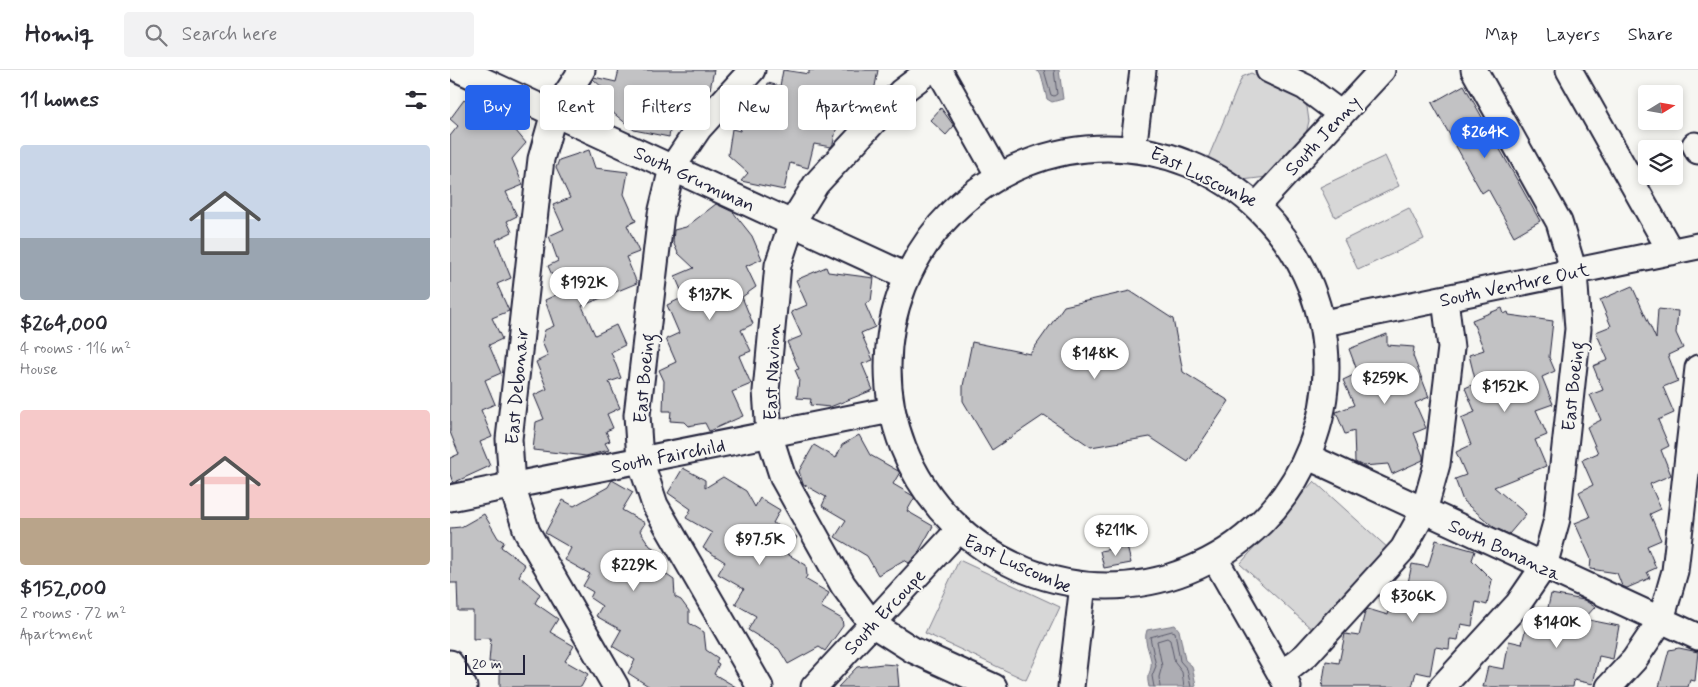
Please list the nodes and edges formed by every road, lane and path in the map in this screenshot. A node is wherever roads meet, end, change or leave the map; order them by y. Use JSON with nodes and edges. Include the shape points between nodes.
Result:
{"nodes":[{"id":1,"x":460,"y":70,"type":"edge"},
{"id":2,"x":582,"y":70,"type":"edge"},
{"id":3,"x":752,"y":70,"type":"edge"},
{"id":4,"x":930,"y":70,"type":"edge"},
{"id":5,"x":939,"y":70,"type":"edge"},
{"id":6,"x":1143,"y":70,"type":"edge"},
{"id":7,"x":1270,"y":70,"type":"edge"},
{"id":8,"x":1382,"y":70,"type":"edge"},
{"id":9,"x":1474,"y":70,"type":"edge"},
{"id":10,"x":1569,"y":70,"type":"edge"},
{"id":11,"x":572,"y":85,"type":"edge"},
{"id":12,"x":540,"y":107,"type":"edge"},
{"id":13,"x":1341,"y":114,"type":"junction"},
{"id":14,"x":549,"y":130,"type":"edge"},
{"id":15,"x":590,"y":130,"type":"edge"},
{"id":16,"x":1134,"y":142,"type":"junction"},
{"id":17,"x":672,"y":168,"type":"junction"},
{"id":18,"x":995,"y":169,"type":"junction"},
{"id":19,"x":1262,"y":200,"type":"junction"},
{"id":20,"x":792,"y":223,"type":"junction"},
{"id":21,"x":1698,"y":249,"type":"edge"},
{"id":22,"x":1671,"y":252,"type":"junction"},
{"id":23,"x":1574,"y":272,"type":"junction"},
{"id":24,"x":902,"y":274,"type":"junction"},
{"id":25,"x":1446,"y":299,"type":"junction"},
{"id":26,"x":1329,"y":322,"type":"junction"},
{"id":27,"x":1698,"y":368,"type":"edge"},
{"id":28,"x":886,"y":411,"type":"junction"},
{"id":29,"x":769,"y":434,"type":"junction"},
{"id":30,"x":1313,"y":459,"type":"junction"},
{"id":31,"x":640,"y":460,"type":"junction"},
{"id":32,"x":512,"y":486,"type":"junction"},
{"id":33,"x":450,"y":498,"type":"edge"},
{"id":34,"x":1424,"y":512,"type":"junction"},
{"id":35,"x":955,"y":534,"type":"junction"},
{"id":36,"x":1218,"y":564,"type":"junction"},
{"id":37,"x":1544,"y":566,"type":"junction"},
{"id":38,"x":1082,"y":593,"type":"junction"},
{"id":39,"x":1661,"y":620,"type":"junction"},
{"id":40,"x":872,"y":624,"type":"junction"},
{"id":41,"x":1698,"y":637,"type":"edge"},
{"id":42,"x":450,"y":663,"type":"edge"},
{"id":43,"x":1285,"y":681,"type":"edge"},
{"id":44,"x":464,"y":687,"type":"edge"},
{"id":45,"x":616,"y":687,"type":"edge"},
{"id":46,"x":760,"y":687,"type":"edge"},
{"id":47,"x":814,"y":687,"type":"edge"},
{"id":48,"x":994,"y":687,"type":"edge"},
{"id":49,"x":1071,"y":687,"type":"edge"},
{"id":50,"x":1442,"y":687,"type":"edge"},
{"id":51,"x":1610,"y":687,"type":"edge"}],
"edges":[{"from":1,"to":12,"type":"lane","name":"South Grumman"},
{"from":2,"to":11,"type":"lane","name":"East Debonair"},
{"from":3,"to":17,"type":"lane","name":"East Boeing","via":[[699,128]]},
{"from":4,"to":20,"type":"lane","name":"East Navion","via":[[901,92],[816,184]]},
{"from":5,"to":18,"type":"lane"},
{"from":6,"to":16,"type":"lane"},
{"from":7,"to":13,"type":"lane","via":[[1305,86]]},
{"from":8,"to":13,"type":"lane","name":"South Jenny"},
{"from":9,"to":23,"type":"lane","name":"East Boeing","via":[[1558,222]]},
{"from":10,"to":22,"type":"lane"},
{"from":13,"to":19,"type":"lane","name":"South Jenny"},
{"from":14,"to":32,"type":"lane","name":"East Debonair","via":[[541,159],[509,439]]},
{"from":15,"to":17,"type":"lane","name":"South Grumman"},
{"from":16,"to":18,"type":"lane","name":"East Luscombe"},
{"from":16,"to":19,"type":"lane","name":"East Luscombe"},
{"from":17,"to":20,"type":"lane","name":"South Grumman"},
{"from":17,"to":31,"type":"lane","name":"East Boeing","via":[[661,214],[637,415]]},
{"from":18,"to":24,"type":"lane"},
{"from":19,"to":26,"type":"lane","name":"East Luscombe"},
{"from":20,"to":24,"type":"lane","name":"South Grumman"},
{"from":20,"to":29,"type":"lane","name":"East Navion","via":[[778,265],[766,391]]},
{"from":21,"to":22,"type":"lane","name":"South Venture Out"},
{"from":22,"to":23,"type":"lane","name":"South Venture Out"},
{"from":23,"to":25,"type":"lane","name":"South Venture Out"},
{"from":23,"to":37,"type":"lane","name":"East Boeing","via":[[1578,330],[1556,519]]},
{"from":24,"to":28,"type":"lane"},
{"from":25,"to":26,"type":"lane","name":"South Venture Out"},
{"from":25,"to":34,"type":"lane","via":[[1451,348],[1437,464]]},
{"from":26,"to":30,"type":"lane"},
{"from":27,"to":39,"type":"lane","via":[[1675,571]]},
{"from":28,"to":29,"type":"lane","name":"South Fairchild"},
{"from":28,"to":35,"type":"lane","name":"East Luscombe"},
{"from":29,"to":31,"type":"lane","name":"South Fairchild"},
{"from":29,"to":40,"type":"lane","name":"East Navion","via":[[783,478],[843,585]]},
{"from":30,"to":34,"type":"lane","name":"South Bonanza"},
{"from":30,"to":36,"type":"lane"},
{"from":31,"to":32,"type":"lane","name":"South Fairchild"},
{"from":31,"to":46,"type":"lane","name":"East Boeing","via":[[655,505]]},
{"from":32,"to":33,"type":"lane","name":"South Fairchild"},
{"from":32,"to":45,"type":"lane","name":"East Debonair","via":[[527,532]]},
{"from":34,"to":37,"type":"lane","name":"South Bonanza"},
{"from":34,"to":43,"type":"lane","via":[[1403,549]]},
{"from":35,"to":38,"type":"lane","name":"East Luscombe"},
{"from":35,"to":40,"type":"lane","name":"South Ercoupe"},
{"from":36,"to":38,"type":"lane","name":"East Luscombe"},
{"from":36,"to":43,"type":"lane"},
{"from":37,"to":39,"type":"lane","name":"South Bonanza"},
{"from":37,"to":50,"type":"lane","name":"East Boeing","via":[[1518,604]]},
{"from":38,"to":49,"type":"lane"},
{"from":39,"to":41,"type":"lane","name":"South Bonanza"},
{"from":39,"to":51,"type":"lane","via":[[1634,660]]},
{"from":40,"to":47,"type":"lane","name":"South Ercoupe"},
{"from":40,"to":48,"type":"lane","name":"East Navion","via":[[913,650]]},
{"from":42,"to":44,"type":"lane"}]}
